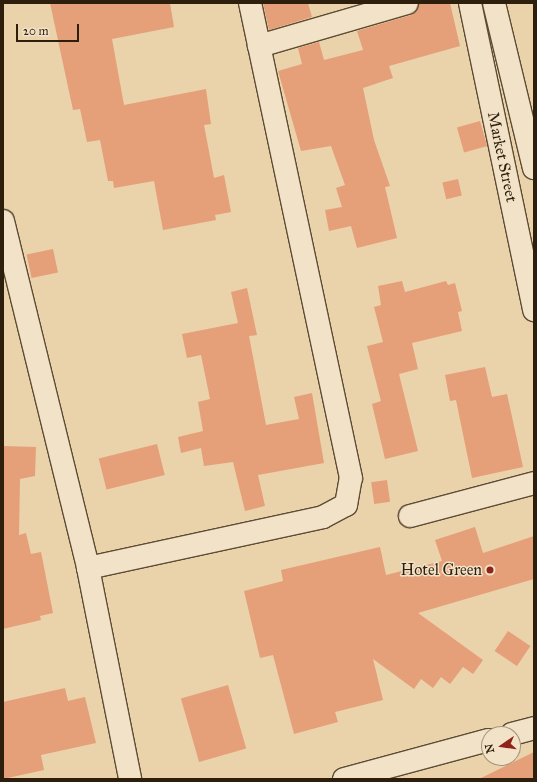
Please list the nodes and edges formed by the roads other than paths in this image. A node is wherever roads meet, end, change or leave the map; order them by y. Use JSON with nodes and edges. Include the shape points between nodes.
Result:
{"nodes":[{"id":1,"x":250,"y":3,"type":"edge"},
{"id":2,"x":407,"y":3,"type":"edge"},
{"id":3,"x":470,"y":3,"type":"edge"},
{"id":4,"x":494,"y":3,"type":"edge"},
{"id":5,"x":259,"y":46,"type":"junction"},
{"id":6,"x":534,"y":168,"type":"edge"},
{"id":7,"x":3,"y":221,"type":"edge"},
{"id":8,"x":534,"y":310,"type":"edge"},
{"id":9,"x":534,"y":483,"type":"edge"},
{"id":10,"x":410,"y":516,"type":"dead end"},
{"id":11,"x":88,"y":568,"type":"junction"},
{"id":12,"x":534,"y":728,"type":"edge"},
{"id":13,"x":521,"y":732,"type":"edge"},
{"id":14,"x":481,"y":742,"type":"edge"},
{"id":15,"x":130,"y":779,"type":"edge"},
{"id":16,"x":344,"y":779,"type":"edge"}],
"edges":[{"from":1,"to":5,"type":"street"},
{"from":2,"to":5,"type":"street"},
{"from":3,"to":8,"type":"street","name":"Market Street"},
{"from":4,"to":6,"type":"street","name":"Market Street"},
{"from":5,"to":11,"type":"street","via":[[351,478],[346,505],[323,517]]},
{"from":7,"to":11,"type":"street"},
{"from":9,"to":10,"type":"street"},
{"from":11,"to":15,"type":"street"},
{"from":12,"to":13,"type":"street"},
{"from":14,"to":16,"type":"street"}]}
